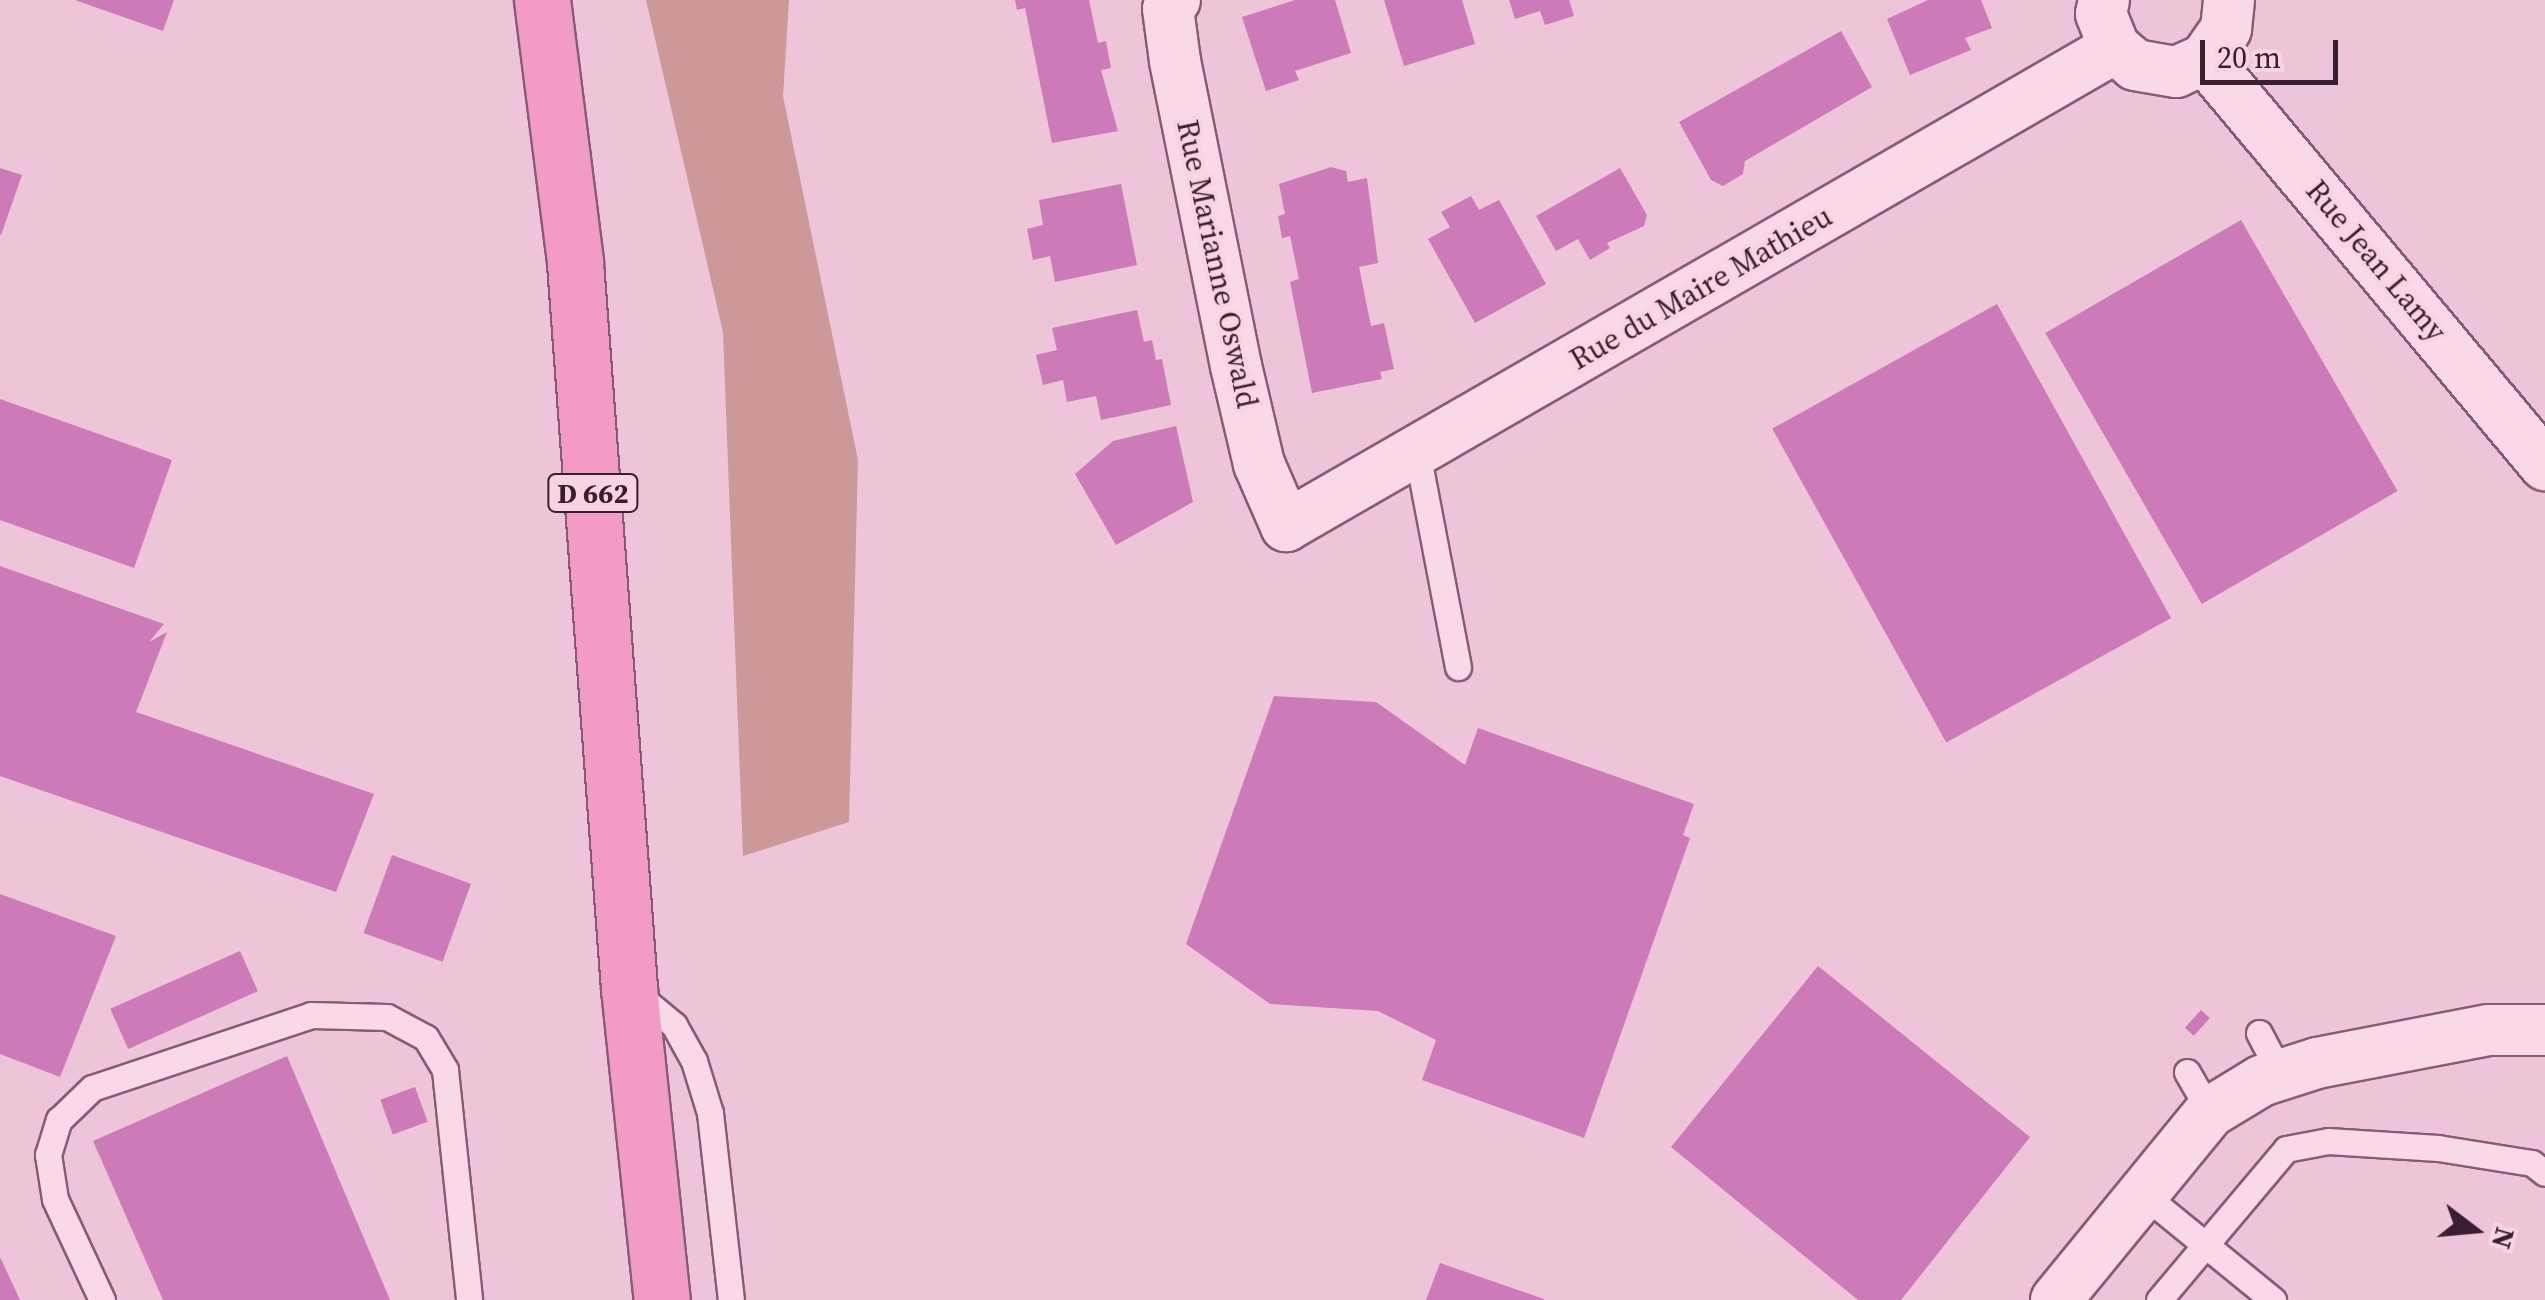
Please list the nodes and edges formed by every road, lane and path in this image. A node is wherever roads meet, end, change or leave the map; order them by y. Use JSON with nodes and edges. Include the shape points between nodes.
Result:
{"nodes":[{"id":1,"x":542,"y":0,"type":"edge"},
{"id":2,"x":1175,"y":0,"type":"edge"},
{"id":3,"x":2229,"y":0,"type":"edge"},
{"id":4,"x":2109,"y":24,"type":"edge"},
{"id":5,"x":2205,"y":59,"type":"junction"},
{"id":6,"x":1417,"y":452,"type":"junction"},
{"id":7,"x":2545,"y":465,"type":"edge"},
{"id":8,"x":1286,"y":526,"type":"joint"},
{"id":9,"x":1458,"y":666,"type":"dead end"},
{"id":10,"x":630,"y":988,"type":"junction"},
{"id":11,"x":2545,"y":1030,"type":"edge"},
{"id":12,"x":2545,"y":1172,"type":"edge"},
{"id":13,"x":2143,"y":1194,"type":"junction"},
{"id":14,"x":2205,"y":1244,"type":"junction"},
{"id":15,"x":102,"y":1300,"type":"edge"},
{"id":16,"x":470,"y":1300,"type":"edge"},
{"id":17,"x":662,"y":1300,"type":"edge"},
{"id":18,"x":731,"y":1300,"type":"edge"},
{"id":19,"x":2056,"y":1300,"type":"edge"},
{"id":20,"x":2160,"y":1300,"type":"edge"},
{"id":21,"x":2272,"y":1300,"type":"edge"}],
"edges":[{"from":1,"to":10,"type":"main road","number":"D 662","via":[[575,263]]},
{"from":2,"to":8,"type":"street","name":"Rue Marianne Oswald","via":[[1168,9],[1175,61],[1236,366],[1260,464]]},
{"from":3,"to":5,"type":"street","via":[[2226,29]]},
{"from":4,"to":5,"type":"street","via":[[2135,65],[2176,72]]},
{"from":4,"to":6,"type":"street","name":"Rue du Maire Mathieu"},
{"from":5,"to":7,"type":"street","name":"Rue Jean Lamy"},
{"from":6,"to":8,"type":"street","name":"Rue du Maire Mathieu"},
{"from":6,"to":9,"type":"lane"},
{"from":10,"to":17,"type":"main road","number":"D 662"},
{"from":10,"to":18,"type":"lane","via":[[674,1025],[694,1061],[710,1114]]},
{"from":11,"to":13,"type":"street","via":[[2270,1053],[2198,1092]]},
{"from":12,"to":14,"type":"lane","via":[[2532,1163],[2438,1148],[2328,1141],[2286,1149]]},
{"from":13,"to":14,"type":"lane"},
{"from":13,"to":19,"type":"street"},
{"from":14,"to":20,"type":"lane"},
{"from":14,"to":21,"type":"lane"},
{"from":15,"to":16,"type":"lane","via":[[54,1199],[48,1154],[59,1120],[92,1088],[311,1015],[387,1017],[426,1038],[445,1070]]}]}
